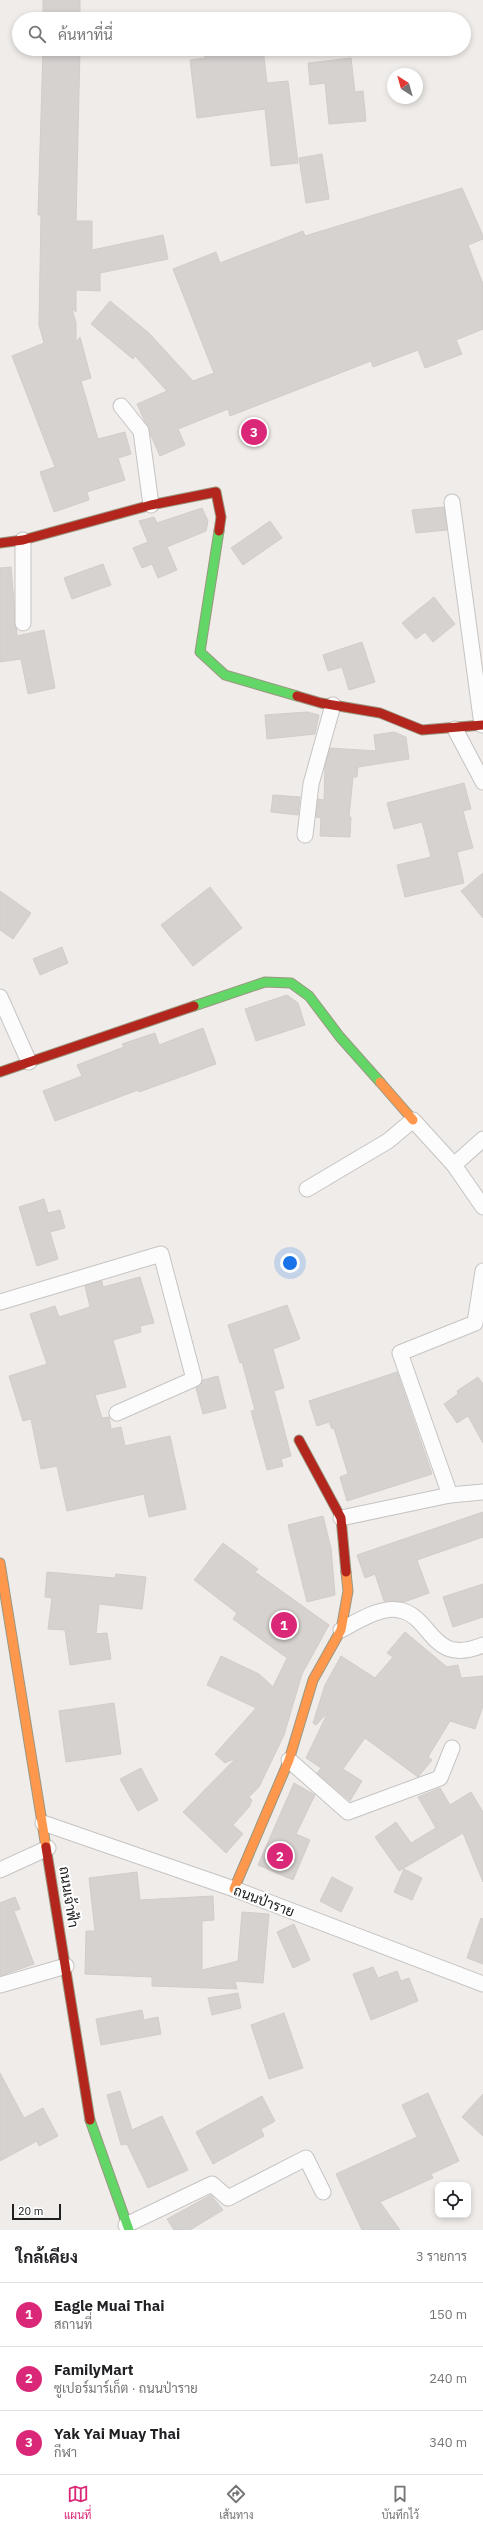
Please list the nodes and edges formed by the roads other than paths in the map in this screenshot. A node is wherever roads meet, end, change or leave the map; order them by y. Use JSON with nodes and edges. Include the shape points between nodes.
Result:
{"nodes":[{"id":1,"x":121,"y":406,"type":"dead end"},
{"id":2,"x":452,"y":502,"type":"dead end"},
{"id":3,"x":150,"y":505,"type":"junction"},
{"id":4,"x":23,"y":540,"type":"junction"},
{"id":5,"x":0,"y":543,"type":"edge"},
{"id":6,"x":23,"y":623,"type":"dead end"},
{"id":7,"x":333,"y":705,"type":"junction"},
{"id":8,"x":482,"y":725,"type":"edge"},
{"id":9,"x":455,"y":729,"type":"junction"},
{"id":10,"x":483,"y":782,"type":"edge"},
{"id":11,"x":305,"y":835,"type":"dead end"},
{"id":12,"x":0,"y":997,"type":"edge"},
{"id":13,"x":29,"y":1062,"type":"junction"},
{"id":14,"x":0,"y":1072,"type":"edge"},
{"id":15,"x":414,"y":1120,"type":"junction"},
{"id":16,"x":483,"y":1139,"type":"edge"},
{"id":17,"x":454,"y":1165,"type":"junction"},
{"id":18,"x":307,"y":1189,"type":"dead end"},
{"id":19,"x":483,"y":1207,"type":"edge"},
{"id":20,"x":483,"y":1272,"type":"edge"},
{"id":21,"x":0,"y":1302,"type":"edge"},
{"id":22,"x":116,"y":1413,"type":"dead end"},
{"id":23,"x":299,"y":1440,"type":"dead end"},
{"id":24,"x":483,"y":1492,"type":"edge"},
{"id":25,"x":450,"y":1495,"type":"junction"},
{"id":26,"x":341,"y":1518,"type":"junction"},
{"id":27,"x":0,"y":1563,"type":"edge"},
{"id":28,"x":341,"y":1630,"type":"junction"},
{"id":29,"x":483,"y":1645,"type":"edge"},
{"id":30,"x":452,"y":1748,"type":"dead end"},
{"id":31,"x":289,"y":1760,"type":"junction"},
{"id":32,"x":43,"y":1823,"type":"junction"},
{"id":33,"x":48,"y":1848,"type":"junction"},
{"id":34,"x":0,"y":1870,"type":"edge"},
{"id":35,"x":234,"y":1889,"type":"junction"},
{"id":36,"x":66,"y":1966,"type":"junction"},
{"id":37,"x":483,"y":1984,"type":"edge"},
{"id":38,"x":0,"y":1985,"type":"edge"},
{"id":39,"x":323,"y":2192,"type":"dead end"},
{"id":40,"x":127,"y":2228,"type":"edge"}],
"edges":[{"from":1,"to":3,"type":"street","via":[[141,431]]},
{"from":2,"to":8,"type":"street"},
{"from":3,"to":4,"type":"street"},
{"from":3,"to":7,"type":"street","via":[[216,492],[221,517],[200,652],[225,675]]},
{"from":4,"to":5,"type":"street"},
{"from":4,"to":6,"type":"street"},
{"from":7,"to":9,"type":"street","via":[[380,713],[422,730]]},
{"from":7,"to":11,"type":"street","via":[[311,784]]},
{"from":8,"to":9,"type":"street"},
{"from":9,"to":10,"type":"street"},
{"from":12,"to":13,"type":"street"},
{"from":13,"to":14,"type":"street"},
{"from":13,"to":15,"type":"street","via":[[265,982],[291,983],[310,996],[340,1037]]},
{"from":15,"to":17,"type":"street"},
{"from":15,"to":18,"type":"street","via":[[388,1141]]},
{"from":16,"to":17,"type":"street"},
{"from":17,"to":19,"type":"street"},
{"from":20,"to":25,"type":"street","via":[[475,1323],[400,1353]]},
{"from":21,"to":22,"type":"street","via":[[161,1254],[194,1379]]},
{"from":23,"to":26,"type":"street"},
{"from":24,"to":25,"type":"street"},
{"from":25,"to":26,"type":"street"},
{"from":26,"to":28,"type":"street","via":[[348,1591]]},
{"from":27,"to":32,"type":"street","name":"ถนนเจ้าฟ้า"},
{"from":28,"to":29,"type":"street","via":[[372,1616],[398,1609],[410,1614],[439,1643],[452,1650],[470,1650]]},
{"from":28,"to":31,"type":"street","via":[[313,1680]]},
{"from":30,"to":31,"type":"street","via":[[440,1778],[348,1812]]},
{"from":31,"to":35,"type":"street"},
{"from":32,"to":33,"type":"street","name":"ถนนเจ้าฟ้า"},
{"from":32,"to":35,"type":"street","name":"ถนนป่าราย"},
{"from":33,"to":34,"type":"street"},
{"from":33,"to":36,"type":"street","name":"ถนนเจ้าฟ้า"},
{"from":35,"to":37,"type":"street","name":"ถนนป่าราย"},
{"from":36,"to":38,"type":"street"},
{"from":36,"to":40,"type":"street","name":"ถนนเจ้าฟ้า","via":[[92,2128]]},
{"from":39,"to":40,"type":"street","via":[[306,2158],[228,2198],[212,2184]]}]}
